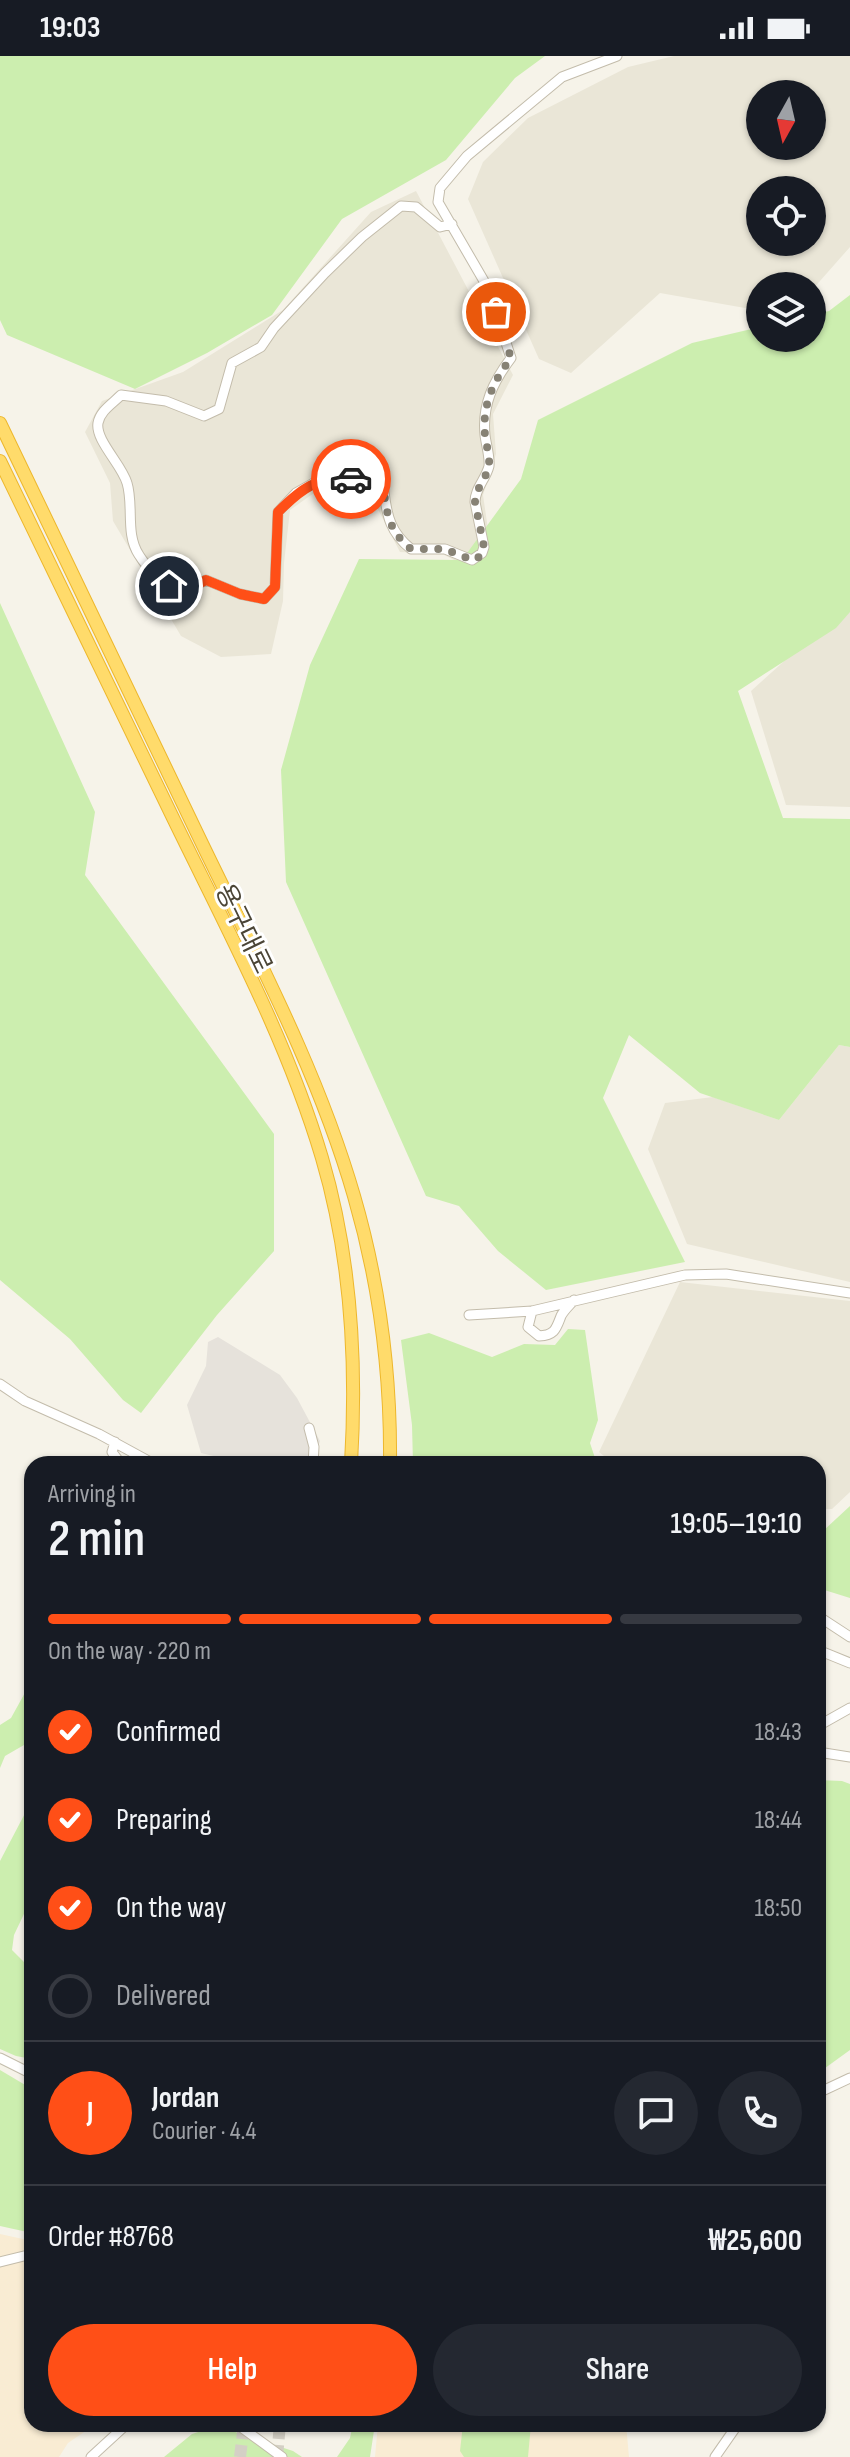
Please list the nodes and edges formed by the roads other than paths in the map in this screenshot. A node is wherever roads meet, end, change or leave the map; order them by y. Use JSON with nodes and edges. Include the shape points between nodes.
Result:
{"nodes":[{"id":1,"x":617,"y":56,"type":"edge"},
{"id":2,"x":452,"y":224,"type":"junction"},
{"id":3,"x":0,"y":423,"type":"edge"},
{"id":4,"x":0,"y":461,"type":"edge"},
{"id":5,"x":850,"y":1293,"type":"edge"},
{"id":6,"x":574,"y":1300,"type":"junction"},
{"id":7,"x":532,"y":1311,"type":"junction"},
{"id":8,"x":469,"y":1315,"type":"dead end"},
{"id":9,"x":0,"y":1384,"type":"edge"},
{"id":10,"x":309,"y":1428,"type":"dead end"},
{"id":11,"x":115,"y":1442,"type":"junction"},
{"id":12,"x":115,"y":1456,"type":"edge"},
{"id":13,"x":140,"y":1456,"type":"edge"},
{"id":14,"x":313,"y":1456,"type":"edge"},
{"id":15,"x":351,"y":1456,"type":"edge"},
{"id":16,"x":390,"y":1456,"type":"edge"},
{"id":17,"x":826,"y":1621,"type":"edge"},
{"id":18,"x":850,"y":1637,"type":"edge"},
{"id":19,"x":826,"y":1653,"type":"edge"},
{"id":20,"x":850,"y":1663,"type":"edge"},
{"id":21,"x":850,"y":1708,"type":"edge"},
{"id":22,"x":826,"y":1722,"type":"edge"},
{"id":23,"x":826,"y":1753,"type":"edge"},
{"id":24,"x":850,"y":1757,"type":"edge"},
{"id":25,"x":4,"y":2060,"type":"edge"},
{"id":26,"x":24,"y":2064,"type":"edge"},
{"id":27,"x":24,"y":2070,"type":"edge"},
{"id":28,"x":850,"y":2078,"type":"edge"},
{"id":29,"x":826,"y":2089,"type":"edge"},
{"id":30,"x":24,"y":2256,"type":"edge"},
{"id":31,"x":0,"y":2262,"type":"edge"},
{"id":32,"x":118,"y":2432,"type":"edge"},
{"id":33,"x":248,"y":2432,"type":"edge"},
{"id":34,"x":732,"y":2432,"type":"edge"},
{"id":35,"x":91,"y":2457,"type":"edge"},
{"id":36,"x":282,"y":2457,"type":"edge"},
{"id":37,"x":715,"y":2457,"type":"edge"}],
"edges":[{"from":1,"to":2,"type":"street","via":[[562,77],[467,156],[440,188],[438,202]]},
{"from":2,"to":2,"type":"street","via":[[440,227],[416,207],[401,206],[362,237],[261,347],[232,363],[219,409],[204,416],[166,401],[121,395],[102,412],[97,426],[127,483],[138,554],[169,586],[186,594],[206,580],[264,599],[275,587],[278,512],[319,480],[369,480],[384,492],[390,527],[411,549],[445,549],[472,560],[482,553],[475,494],[489,466],[483,417],[487,398],[511,358],[488,288]]},
{"from":3,"to":16,"type":"highway","name":"용구대로","via":[[287,1020],[328,1118],[372,1268]]},
{"from":4,"to":15,"type":"highway","name":"용구대로","via":[[262,1001],[306,1109],[333,1200],[344,1263],[353,1367]]},
{"from":5,"to":6,"type":"street","via":[[726,1274],[685,1275]]},
{"from":6,"to":7,"type":"street"},
{"from":6,"to":7,"type":"street","via":[[549,1336],[528,1327]]},
{"from":7,"to":8,"type":"street"},
{"from":9,"to":11,"type":"street"},
{"from":10,"to":14,"type":"street"},
{"from":11,"to":12,"type":"street"},
{"from":11,"to":13,"type":"street"},
{"from":17,"to":18,"type":"street"},
{"from":19,"to":20,"type":"street"},
{"from":21,"to":22,"type":"street"},
{"from":23,"to":24,"type":"street"},
{"from":25,"to":26,"type":"street"},
{"from":25,"to":27,"type":"street"},
{"from":28,"to":29,"type":"street"},
{"from":30,"to":31,"type":"street"},
{"from":32,"to":35,"type":"street"},
{"from":33,"to":36,"type":"street"},
{"from":34,"to":37,"type":"street"}]}
